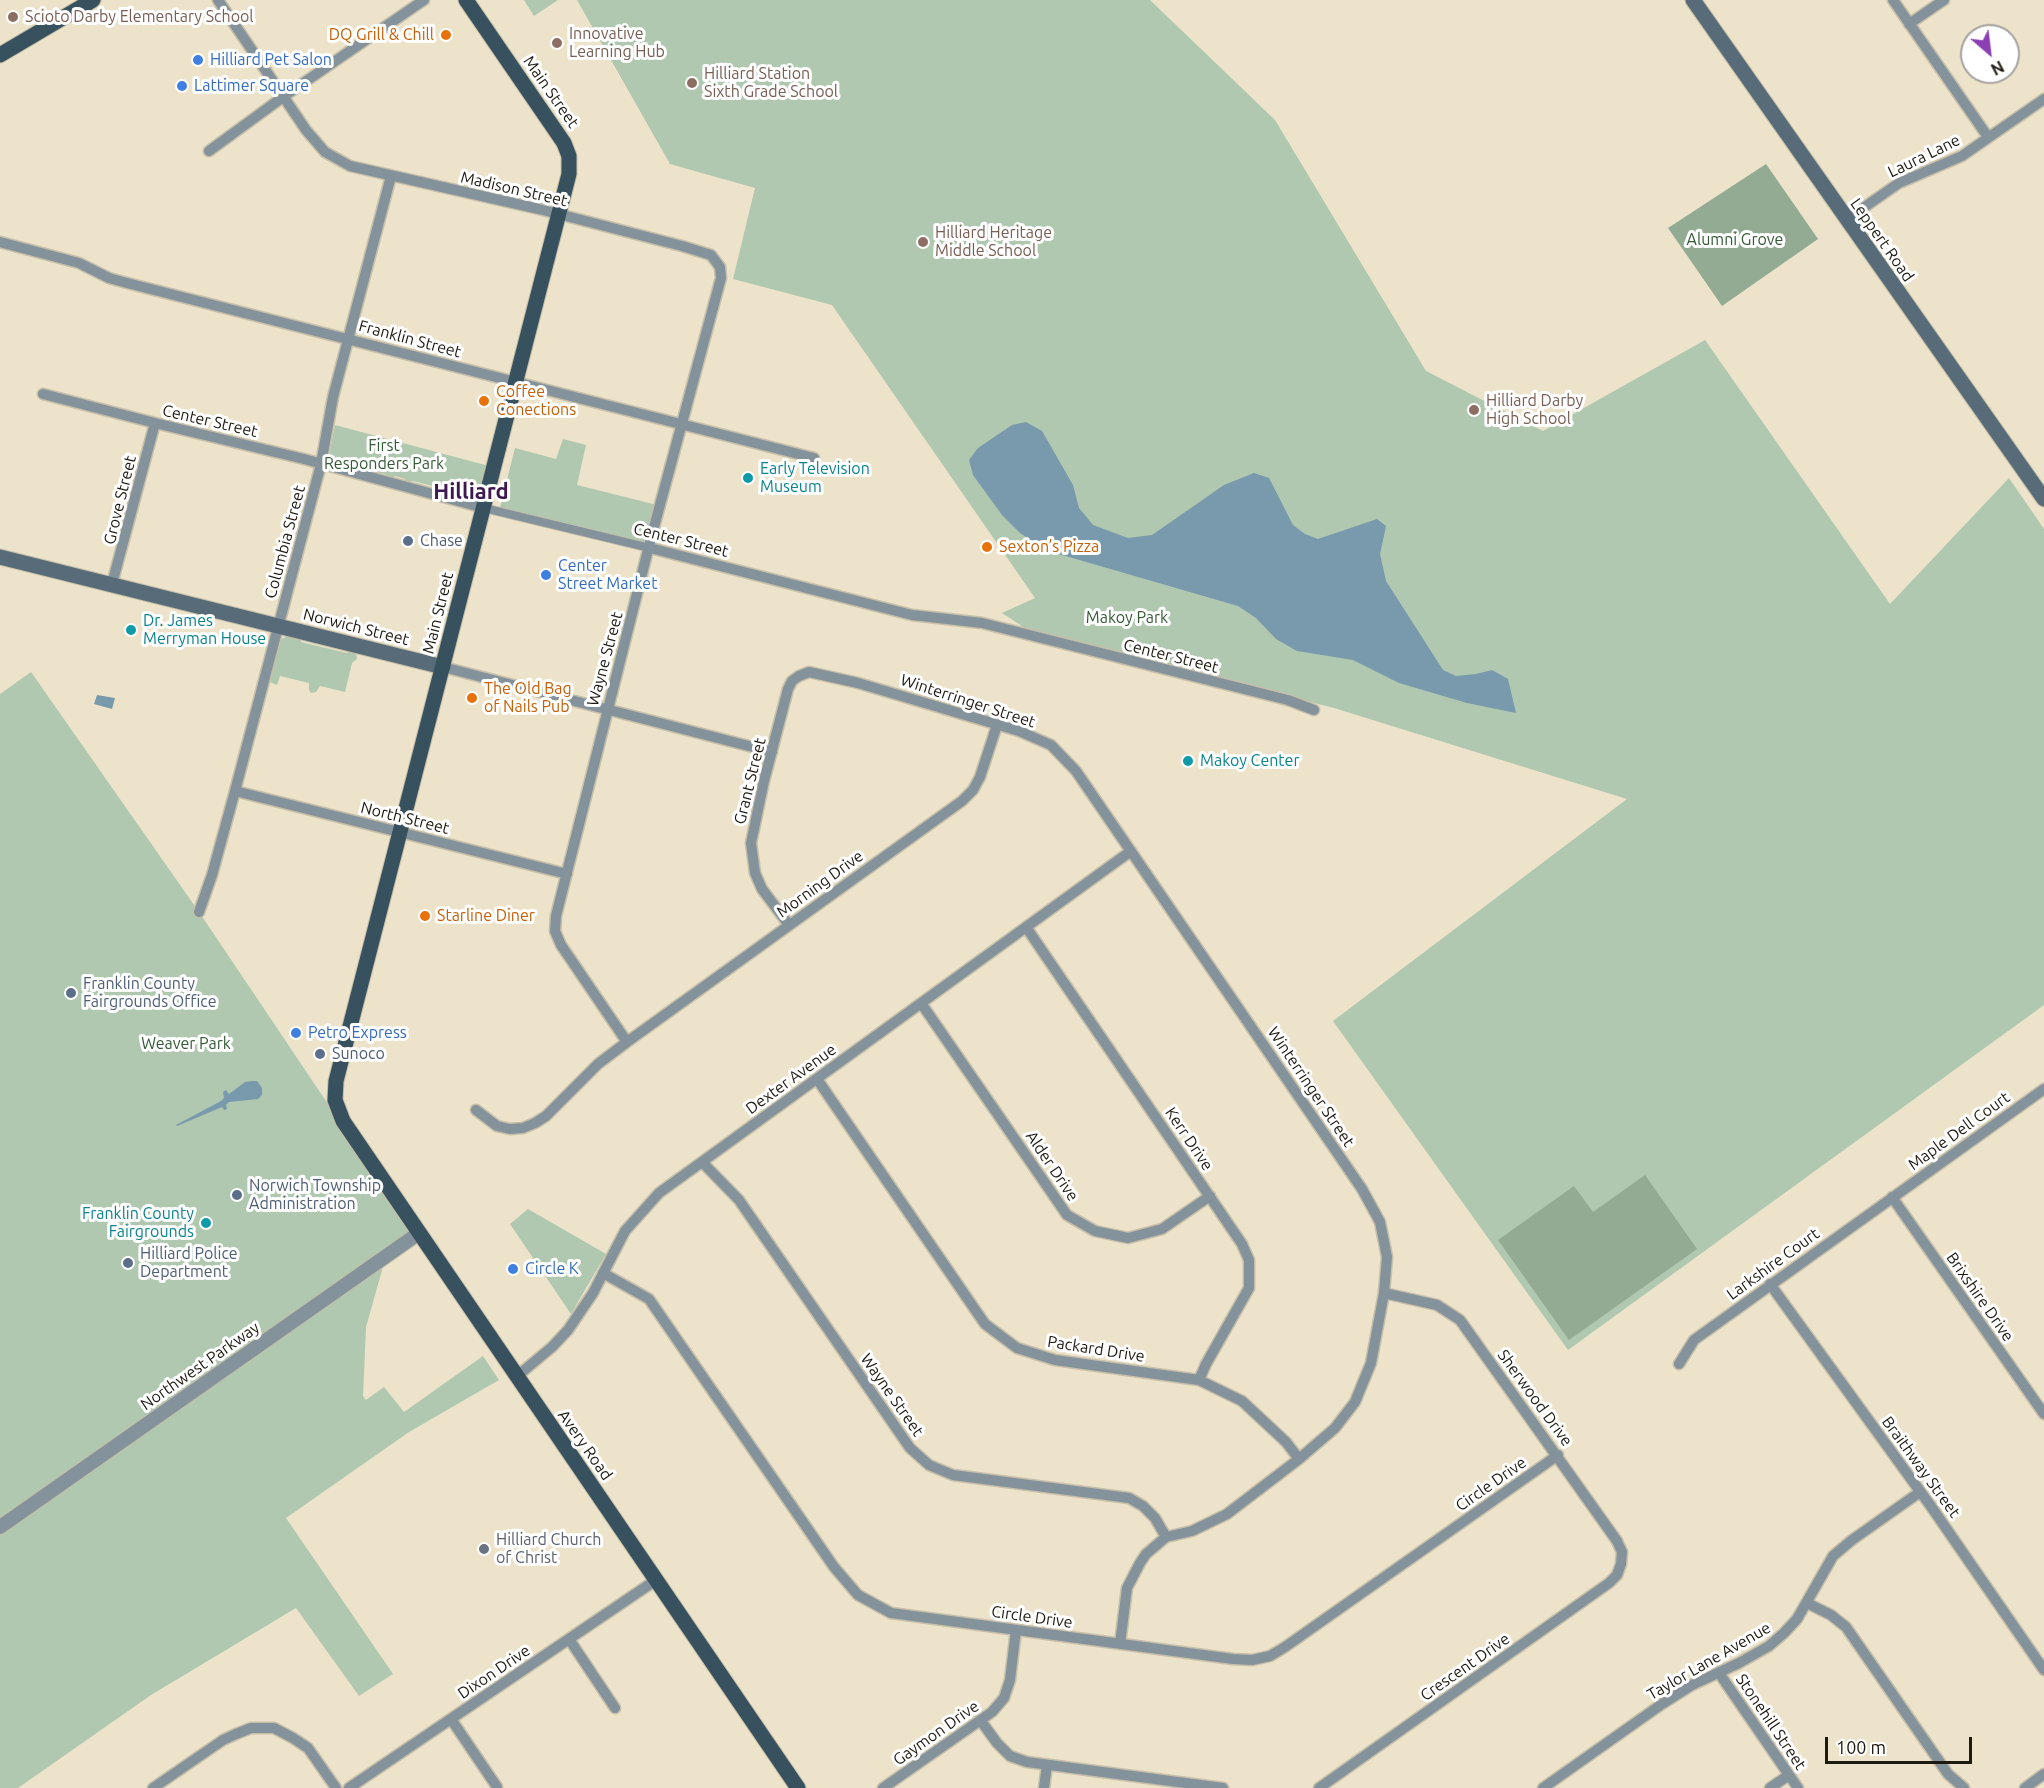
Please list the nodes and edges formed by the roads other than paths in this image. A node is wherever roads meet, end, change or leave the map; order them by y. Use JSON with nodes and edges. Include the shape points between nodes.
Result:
{"nodes":[{"id":1,"x":93,"y":0,"type":"edge"},
{"id":2,"x":218,"y":0,"type":"edge"},
{"id":3,"x":424,"y":0,"type":"edge"},
{"id":4,"x":466,"y":0,"type":"edge"},
{"id":5,"x":1693,"y":0,"type":"edge"},
{"id":6,"x":1893,"y":0,"type":"edge"},
{"id":7,"x":1944,"y":0,"type":"edge"},
{"id":8,"x":1909,"y":24,"type":"junction"},
{"id":9,"x":0,"y":55,"type":"edge"},
{"id":10,"x":283,"y":97,"type":"junction"},
{"id":11,"x":2044,"y":99,"type":"edge"},
{"id":12,"x":1988,"y":137,"type":"junction"},
{"id":13,"x":209,"y":151,"type":"dead end"},
{"id":14,"x":391,"y":176,"type":"junction"},
{"id":15,"x":560,"y":215,"type":"junction"},
{"id":16,"x":1846,"y":219,"type":"junction"},
{"id":17,"x":0,"y":242,"type":"edge"},
{"id":18,"x":720,"y":267,"type":"joint"},
{"id":19,"x":350,"y":338,"type":"junction"},
{"id":20,"x":516,"y":381,"type":"junction"},
{"id":21,"x":43,"y":394,"type":"dead end"},
{"id":22,"x":155,"y":423,"type":"junction"},
{"id":23,"x":681,"y":423,"type":"junction"},
{"id":24,"x":814,"y":458,"type":"dead end"},
{"id":25,"x":321,"y":464,"type":"junction"},
{"id":26,"x":2044,"y":499,"type":"edge"},
{"id":27,"x":484,"y":508,"type":"junction"},
{"id":28,"x":650,"y":548,"type":"junction"},
{"id":29,"x":0,"y":557,"type":"edge"},
{"id":30,"x":112,"y":584,"type":"junction"},
{"id":31,"x":278,"y":626,"type":"junction"},
{"id":32,"x":443,"y":667,"type":"junction"},
{"id":33,"x":799,"y":675,"type":"joint"},
{"id":34,"x":608,"y":709,"type":"junction"},
{"id":35,"x":1314,"y":710,"type":"dead end"},
{"id":36,"x":997,"y":725,"type":"junction"},
{"id":37,"x":772,"y":752,"type":"junction"},
{"id":38,"x":235,"y":791,"type":"junction"},
{"id":39,"x":401,"y":832,"type":"junction"},
{"id":40,"x":1131,"y":851,"type":"junction"},
{"id":41,"x":567,"y":874,"type":"junction"},
{"id":42,"x":199,"y":912,"type":"dead end"},
{"id":43,"x":789,"y":925,"type":"junction"},
{"id":44,"x":1026,"y":927,"type":"junction"},
{"id":45,"x":921,"y":1003,"type":"junction"},
{"id":46,"x":627,"y":1042,"type":"junction"},
{"id":47,"x":817,"y":1079,"type":"junction"},
{"id":48,"x":2044,"y":1089,"type":"edge"},
{"id":49,"x":476,"y":1110,"type":"dead end"},
{"id":50,"x":343,"y":1121,"type":"joint"},
{"id":51,"x":702,"y":1162,"type":"junction"},
{"id":52,"x":1210,"y":1196,"type":"junction"},
{"id":53,"x":1892,"y":1197,"type":"junction"},
{"id":54,"x":418,"y":1233,"type":"junction"},
{"id":55,"x":603,"y":1273,"type":"junction"},
{"id":56,"x":1770,"y":1284,"type":"junction"},
{"id":57,"x":1384,"y":1293,"type":"junction"},
{"id":58,"x":1679,"y":1364,"type":"dead end"},
{"id":59,"x":516,"y":1377,"type":"junction"},
{"id":60,"x":1199,"y":1380,"type":"junction"},
{"id":61,"x":2044,"y":1414,"type":"edge"},
{"id":62,"x":1558,"y":1455,"type":"junction"},
{"id":63,"x":1299,"y":1459,"type":"junction"},
{"id":64,"x":1920,"y":1492,"type":"junction"},
{"id":65,"x":0,"y":1527,"type":"edge"},
{"id":66,"x":1166,"y":1537,"type":"junction"},
{"id":67,"x":1622,"y":1564,"type":"joint"},
{"id":68,"x":656,"y":1580,"type":"junction"},
{"id":69,"x":1808,"y":1603,"type":"junction"},
{"id":70,"x":1016,"y":1630,"type":"junction"},
{"id":71,"x":569,"y":1639,"type":"junction"},
{"id":72,"x":1120,"y":1644,"type":"junction"},
{"id":73,"x":2044,"y":1670,"type":"edge"},
{"id":74,"x":1719,"y":1673,"type":"junction"},
{"id":75,"x":615,"y":1708,"type":"dead end"},
{"id":76,"x":451,"y":1719,"type":"junction"},
{"id":77,"x":981,"y":1721,"type":"junction"},
{"id":78,"x":1047,"y":1766,"type":"junction"},
{"id":79,"x":2044,"y":1774,"type":"edge"},
{"id":80,"x":1789,"y":1775,"type":"junction"},
{"id":81,"x":497,"y":1787,"type":"edge"},
{"id":82,"x":153,"y":1788,"type":"edge"},
{"id":83,"x":336,"y":1788,"type":"edge"},
{"id":84,"x":349,"y":1788,"type":"edge"},
{"id":85,"x":798,"y":1788,"type":"edge"},
{"id":86,"x":884,"y":1788,"type":"edge"},
{"id":87,"x":1044,"y":1788,"type":"edge"},
{"id":88,"x":1223,"y":1788,"type":"edge"},
{"id":89,"x":1319,"y":1788,"type":"edge"},
{"id":90,"x":1543,"y":1788,"type":"edge"},
{"id":91,"x":1770,"y":1788,"type":"edge"},
{"id":92,"x":1798,"y":1788,"type":"edge"},
{"id":93,"x":1964,"y":1788,"type":"edge"},
{"id":94,"x":2025,"y":1788,"type":"edge"}],
"edges":[{"from":1,"to":9,"type":"main road"},
{"from":2,"to":10,"type":"street","name":"Madison Street"},
{"from":3,"to":10,"type":"street"},
{"from":4,"to":15,"type":"main road","name":"Main Street","via":[[567,149],[569,174]]},
{"from":5,"to":16,"type":"main road","name":"Leppert Road"},
{"from":6,"to":8,"type":"street"},
{"from":7,"to":8,"type":"street"},
{"from":8,"to":12,"type":"street"},
{"from":10,"to":13,"type":"street"},
{"from":10,"to":14,"type":"street","name":"Madison Street","via":[[325,152],[350,166]]},
{"from":11,"to":12,"type":"street","name":"Laura Lane"},
{"from":12,"to":16,"type":"street","name":"Laura Lane","via":[[1962,156],[1899,183]]},
{"from":14,"to":15,"type":"street","name":"Madison Street"},
{"from":14,"to":19,"type":"street","name":"Columbia Street"},
{"from":15,"to":18,"type":"street","name":"Madison Street","via":[[711,255]]},
{"from":15,"to":20,"type":"main road","name":"Main Street"},
{"from":16,"to":26,"type":"main road","name":"Leppert Road"},
{"from":17,"to":19,"type":"street","name":"Franklin Street","via":[[79,263],[127,283]]},
{"from":18,"to":23,"type":"street","name":"Wayne Street","via":[[721,278]]},
{"from":19,"to":20,"type":"street","name":"Franklin Street"},
{"from":19,"to":25,"type":"street","name":"Columbia Street","via":[[333,397]]},
{"from":20,"to":23,"type":"street","name":"Franklin Street"},
{"from":20,"to":27,"type":"main road","name":"Main Street"},
{"from":21,"to":22,"type":"street","name":"Center Street"},
{"from":22,"to":25,"type":"street","name":"Center Street"},
{"from":22,"to":30,"type":"street","name":"Grove Street"},
{"from":23,"to":24,"type":"street","name":"Franklin Street"},
{"from":23,"to":28,"type":"street","name":"Wayne Street"},
{"from":25,"to":27,"type":"street","name":"Center Street"},
{"from":25,"to":31,"type":"street","name":"Columbia Street"},
{"from":27,"to":28,"type":"street","name":"Center Street"},
{"from":27,"to":32,"type":"main road","name":"Main Street"},
{"from":28,"to":34,"type":"street","name":"Wayne Street"},
{"from":28,"to":35,"type":"street","name":"Center Street","via":[[912,615],[982,623],[1288,700]]},
{"from":29,"to":30,"type":"main road","name":"Norwich Street"},
{"from":30,"to":31,"type":"main road","name":"Norwich Street"},
{"from":31,"to":32,"type":"main road","name":"Norwich Street"},
{"from":31,"to":38,"type":"street","name":"Columbia Street"},
{"from":32,"to":34,"type":"street","name":"Norwich Street"},
{"from":32,"to":39,"type":"main road","name":"Main Street"},
{"from":33,"to":36,"type":"street","name":"Winterringer Street","via":[[820,674]]},
{"from":33,"to":37,"type":"street","name":"Grant Street","via":[[788,689]]},
{"from":34,"to":37,"type":"street","name":"Norwich Street"},
{"from":34,"to":41,"type":"street","name":"Wayne Street"},
{"from":36,"to":40,"type":"street","name":"Winterringer Street","via":[[1051,745],[1076,771]]},
{"from":36,"to":43,"type":"street","name":"Morning Drive","via":[[980,777],[962,801]]},
{"from":37,"to":43,"type":"street","name":"Grant Street","via":[[751,843],[755,873],[762,889]]},
{"from":38,"to":39,"type":"street","name":"North Street"},
{"from":38,"to":42,"type":"street","name":"Columbia Street"},
{"from":39,"to":41,"type":"street","name":"North Street"},
{"from":39,"to":50,"type":"main road","name":"Main Street","via":[[336,1081],[335,1100]]},
{"from":40,"to":44,"type":"street","name":"Dexter Avenue"},
{"from":40,"to":57,"type":"street","name":"Winterringer Street","via":[[1362,1188],[1380,1222],[1387,1257]]},
{"from":41,"to":46,"type":"street","name":"Wayne Street","via":[[555,931]]},
{"from":43,"to":46,"type":"street","name":"Morning Drive"},
{"from":44,"to":45,"type":"street","name":"Dexter Avenue"},
{"from":44,"to":52,"type":"street","name":"Kerr Drive"},
{"from":45,"to":47,"type":"street","name":"Dexter Avenue"},
{"from":45,"to":52,"type":"street","name":"Alder Drive","via":[[1067,1215],[1095,1231],[1128,1238],[1162,1229]]},
{"from":46,"to":49,"type":"street","name":"Morning Drive","via":[[535,1123],[510,1129],[497,1126]]},
{"from":47,"to":51,"type":"street","name":"Dexter Avenue"},
{"from":47,"to":60,"type":"street","name":"Packard Drive","via":[[985,1324],[1017,1348],[1055,1360]]},
{"from":48,"to":53,"type":"street","name":"Maple Dell Court"},
{"from":50,"to":54,"type":"main road","name":"Avery Road"},
{"from":51,"to":55,"type":"street","name":"Dexter Avenue","via":[[659,1193],[625,1231]]},
{"from":51,"to":66,"type":"street","name":"Wayne Street","via":[[739,1200],[910,1448],[929,1465],[952,1475],[1129,1498],[1155,1518]]},
{"from":52,"to":60,"type":"street","name":"Kerr Drive","via":[[1249,1260],[1250,1288]]},
{"from":53,"to":56,"type":"street","name":"Larkshire Court"},
{"from":53,"to":61,"type":"street","name":"Brixshire Drive"},
{"from":54,"to":59,"type":"main road","name":"Avery Road"},
{"from":54,"to":65,"type":"street","name":"Northwest Parkway"},
{"from":55,"to":59,"type":"street","name":"Dexter Avenue","via":[[568,1330]]},
{"from":55,"to":70,"type":"street","name":"Circle Drive","via":[[649,1299],[660,1312],[834,1567],[858,1595],[891,1613]]},
{"from":56,"to":58,"type":"street","name":"Larkshire Court","via":[[1694,1340]]},
{"from":56,"to":64,"type":"street","name":"Braithway Street"},
{"from":57,"to":62,"type":"street","name":"Sherwood Drive","via":[[1437,1305],[1460,1320]]},
{"from":57,"to":63,"type":"street","name":"Winterringer Street","via":[[1371,1363],[1356,1402],[1335,1428]]},
{"from":59,"to":68,"type":"main road","name":"Avery Road"},
{"from":60,"to":63,"type":"street","name":"Packard Drive","via":[[1242,1401]]},
{"from":62,"to":67,"type":"street","name":"Sherwood Drive","via":[[1617,1540]]},
{"from":62,"to":72,"type":"street","name":"Circle Drive","via":[[1270,1656],[1233,1659]]},
{"from":63,"to":66,"type":"street","name":"Winterringer Street","via":[[1227,1514],[1192,1531]]},
{"from":64,"to":69,"type":"street","name":"Taylor Lane Avenue","via":[[1833,1556]]},
{"from":64,"to":73,"type":"street","name":"Braithway Street"},
{"from":66,"to":72,"type":"street","name":"Winterringer Street","via":[[1146,1554],[1127,1588]]},
{"from":67,"to":89,"type":"street","name":"Crescent Drive","via":[[1609,1583]]},
{"from":68,"to":71,"type":"street","name":"Dixon Drive"},
{"from":68,"to":85,"type":"main road","name":"Avery Road"},
{"from":69,"to":74,"type":"street","name":"Taylor Lane Avenue","via":[[1769,1646]]},
{"from":69,"to":93,"type":"street","via":[[1846,1627],[1948,1774]]},
{"from":70,"to":72,"type":"street","name":"Circle Drive"},
{"from":70,"to":77,"type":"street","name":"Gaymon Drive","via":[[1004,1698]]},
{"from":71,"to":75,"type":"street"},
{"from":71,"to":76,"type":"street","name":"Dixon Drive"},
{"from":74,"to":80,"type":"street","name":"Stonehill Street"},
{"from":74,"to":90,"type":"street","name":"Taylor Lane Avenue","via":[[1662,1704]]},
{"from":76,"to":81,"type":"street"},
{"from":76,"to":84,"type":"street","name":"Dixon Drive"},
{"from":77,"to":78,"type":"street","via":[[1010,1756]]},
{"from":77,"to":86,"type":"street","name":"Gaymon Drive"},
{"from":78,"to":87,"type":"street"},
{"from":78,"to":88,"type":"street"},
{"from":79,"to":94,"type":"street"},
{"from":80,"to":91,"type":"street"},
{"from":80,"to":92,"type":"street","name":"Stonehill Street"},
{"from":82,"to":83,"type":"street","via":[[223,1740],[251,1728],[274,1728],[308,1748]]}]}
